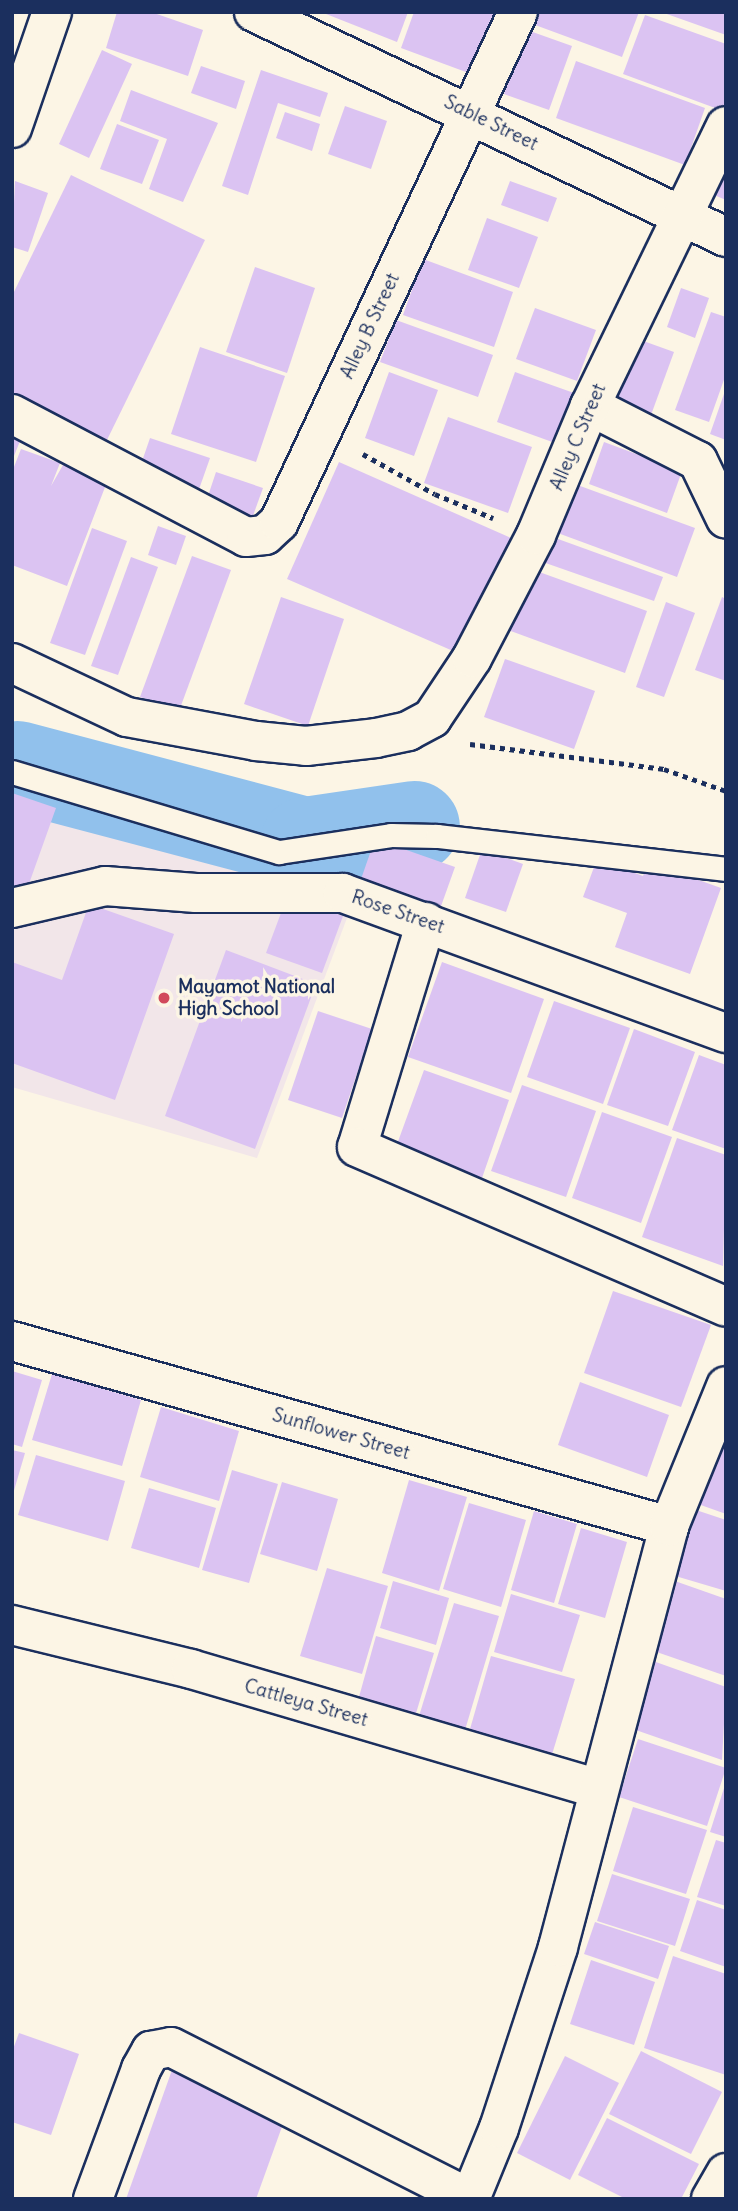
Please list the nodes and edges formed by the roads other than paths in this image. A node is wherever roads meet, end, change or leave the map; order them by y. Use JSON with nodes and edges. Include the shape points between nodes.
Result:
{"nodes":[{"id":1,"x":52,"y":12,"type":"edge"},
{"id":2,"x":254,"y":12,"type":"edge"},
{"id":3,"x":518,"y":12,"type":"edge"},
{"id":4,"x":468,"y":112,"type":"junction"},
{"id":5,"x":726,"y":126,"type":"edge"},
{"id":6,"x":12,"y":128,"type":"edge"},
{"id":7,"x":682,"y":215,"type":"junction"},
{"id":8,"x":726,"y":237,"type":"edge"},
{"id":9,"x":590,"y":406,"type":"junction"},
{"id":10,"x":12,"y":414,"type":"edge"},
{"id":11,"x":726,"y":519,"type":"edge"},
{"id":12,"x":12,"y":663,"type":"edge"},
{"id":13,"x":12,"y":772,"type":"edge"},
{"id":14,"x":726,"y":869,"type":"edge"},
{"id":15,"x":12,"y":908,"type":"edge"},
{"id":16,"x":426,"y":922,"type":"junction"},
{"id":17,"x":726,"y":1033,"type":"edge"},
{"id":18,"x":726,"y":1307,"type":"edge"},
{"id":19,"x":12,"y":1341,"type":"edge"},
{"id":20,"x":726,"y":1387,"type":"edge"},
{"id":21,"x":669,"y":1526,"type":"junction"},
{"id":22,"x":12,"y":1625,"type":"edge"},
{"id":23,"x":598,"y":1789,"type":"junction"},
{"id":24,"x":726,"y":2173,"type":"edge"},
{"id":25,"x":93,"y":2199,"type":"edge"},
{"id":26,"x":711,"y":2199,"type":"edge"}],
"edges":[{"from":1,"to":6,"type":"street"},
{"from":2,"to":4,"type":"street","name":"Sable Street"},
{"from":3,"to":4,"type":"street","name":"Alley B Street"},
{"from":4,"to":7,"type":"street","name":"Sable Street"},
{"from":4,"to":10,"type":"street","name":"Alley B Street","via":[[279,522],[264,535],[246,537]]},
{"from":5,"to":7,"type":"street","name":"Alley C Street"},
{"from":7,"to":8,"type":"street","name":"Sable Street"},
{"from":7,"to":9,"type":"street","name":"Alley C Street"},
{"from":9,"to":11,"type":"street","via":[[698,461]]},
{"from":9,"to":12,"type":"street","name":"Alley C Street","via":[[536,535],[472,658],[432,718],[408,731],[306,746],[127,717]]},
{"from":13,"to":14,"type":"lane","via":[[279,852],[391,835],[437,835]]},
{"from":15,"to":16,"type":"street","name":"Rose Street","via":[[105,886],[195,893],[344,893]]},
{"from":16,"to":17,"type":"street","name":"Rose Street"},
{"from":16,"to":18,"type":"street","via":[[357,1147]]},
{"from":19,"to":21,"type":"street","name":"Sunflower Street"},
{"from":20,"to":21,"type":"street"},
{"from":21,"to":23,"type":"street"},
{"from":22,"to":23,"type":"street","name":"Cattleya Street","via":[[191,1669]]},
{"from":23,"to":25,"type":"street","via":[[558,1947],[503,2116],[470,2199],[170,2047],[151,2051],[141,2069]]},
{"from":24,"to":26,"type":"street"}]}
